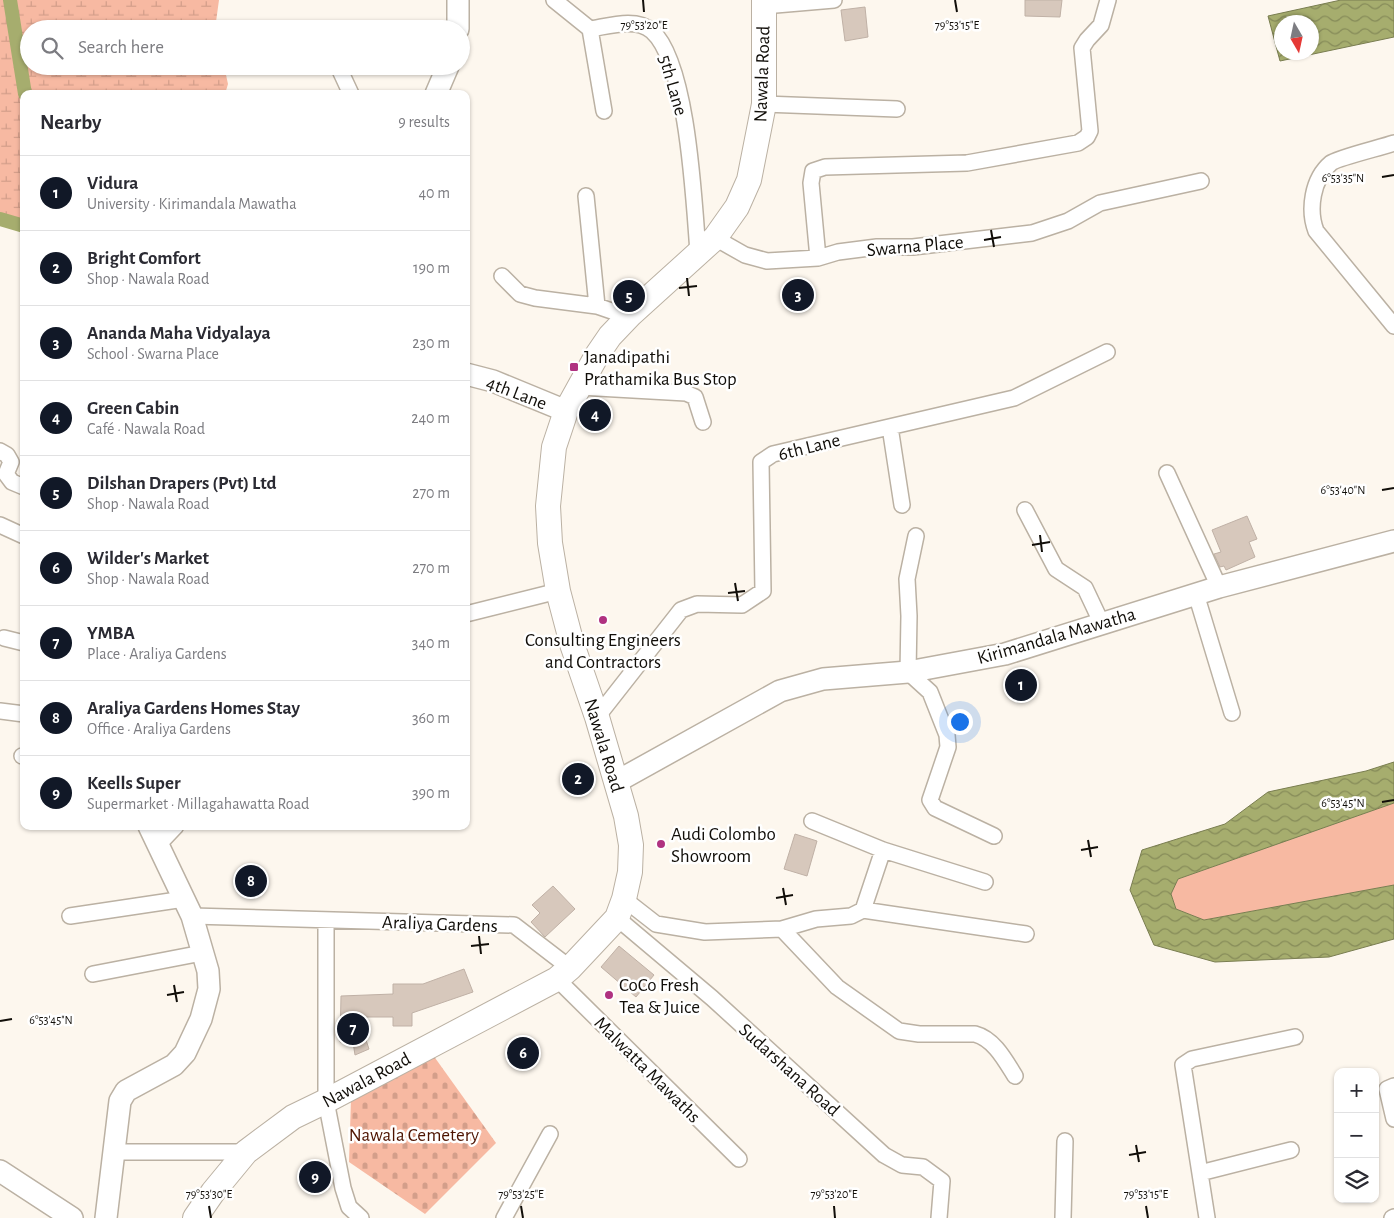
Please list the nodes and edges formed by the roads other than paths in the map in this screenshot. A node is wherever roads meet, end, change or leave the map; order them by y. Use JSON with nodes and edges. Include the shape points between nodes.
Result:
{"nodes":[{"id":1,"x":458,"y":0,"type":"edge"},
{"id":2,"x":554,"y":0,"type":"edge"},
{"id":3,"x":834,"y":0,"type":"edge"},
{"id":4,"x":1108,"y":0,"type":"edge"},
{"id":5,"x":764,"y":3,"type":"edge"},
{"id":6,"x":458,"y":20,"type":"edge"},
{"id":7,"x":590,"y":29,"type":"junction"},
{"id":8,"x":342,"y":75,"type":"edge"},
{"id":9,"x":444,"y":75,"type":"edge"},
{"id":10,"x":349,"y":90,"type":"edge"},
{"id":11,"x":438,"y":90,"type":"edge"},
{"id":12,"x":764,"y":104,"type":"junction"},
{"id":13,"x":897,"y":108,"type":"dead end"},
{"id":14,"x":604,"y":111,"type":"dead end"},
{"id":15,"x":1394,"y":143,"type":"edge"},
{"id":16,"x":1201,"y":181,"type":"dead end"},
{"id":17,"x":586,"y":196,"type":"dead end"},
{"id":18,"x":707,"y":245,"type":"junction"},
{"id":19,"x":818,"y":258,"type":"junction"},
{"id":20,"x":502,"y":276,"type":"dead end"},
{"id":21,"x":597,"y":306,"type":"junction"},
{"id":22,"x":629,"y":317,"type":"junction"},
{"id":23,"x":1394,"y":326,"type":"edge"},
{"id":24,"x":1108,"y":352,"type":"dead end"},
{"id":25,"x":470,"y":375,"type":"edge"},
{"id":26,"x":580,"y":387,"type":"junction"},
{"id":27,"x":566,"y":411,"type":"junction"},
{"id":28,"x":703,"y":422,"type":"dead end"},
{"id":29,"x":890,"y":427,"type":"junction"},
{"id":30,"x":0,"y":451,"type":"edge"},
{"id":31,"x":1167,"y":474,"type":"dead end"},
{"id":32,"x":20,"y":485,"type":"edge"},
{"id":33,"x":902,"y":505,"type":"dead end"},
{"id":34,"x":1025,"y":510,"type":"dead end"},
{"id":35,"x":0,"y":525,"type":"edge"},
{"id":36,"x":20,"y":534,"type":"edge"},
{"id":37,"x":916,"y":536,"type":"dead end"},
{"id":38,"x":1394,"y":541,"type":"edge"},
{"id":39,"x":1219,"y":587,"type":"junction"},
{"id":40,"x":558,"y":591,"type":"junction"},
{"id":41,"x":1196,"y":594,"type":"junction"},
{"id":42,"x":470,"y":613,"type":"edge"},
{"id":43,"x":1102,"y":624,"type":"junction"},
{"id":44,"x":4,"y":638,"type":"dead end"},
{"id":45,"x":20,"y":642,"type":"edge"},
{"id":46,"x":908,"y":672,"type":"junction"},
{"id":47,"x":0,"y":711,"type":"edge"},
{"id":48,"x":1232,"y":713,"type":"dead end"},
{"id":49,"x":20,"y":714,"type":"edge"},
{"id":50,"x":597,"y":717,"type":"junction"},
{"id":51,"x":616,"y":782,"type":"junction"},
{"id":52,"x":812,"y":821,"type":"dead end"},
{"id":53,"x":167,"y":830,"type":"edge"},
{"id":54,"x":154,"y":836,"type":"edge"},
{"id":55,"x":994,"y":836,"type":"dead end"},
{"id":56,"x":883,"y":850,"type":"junction"},
{"id":57,"x":986,"y":882,"type":"dead end"},
{"id":58,"x":188,"y":908,"type":"junction"},
{"id":59,"x":621,"y":909,"type":"junction"},
{"id":60,"x":863,"y":910,"type":"junction"},
{"id":61,"x":70,"y":916,"type":"dead end"},
{"id":62,"x":326,"y":920,"type":"junction"},
{"id":63,"x":782,"y":929,"type":"junction"},
{"id":64,"x":1026,"y":934,"type":"dead end"},
{"id":65,"x":202,"y":952,"type":"junction"},
{"id":66,"x":564,"y":973,"type":"junction"},
{"id":67,"x":93,"y":974,"type":"dead end"},
{"id":68,"x":1295,"y":1037,"type":"dead end"},
{"id":69,"x":1016,"y":1076,"type":"dead end"},
{"id":70,"x":1394,"y":1086,"type":"edge"},
{"id":71,"x":326,"y":1101,"type":"junction"},
{"id":72,"x":1394,"y":1119,"type":"edge"},
{"id":73,"x":550,"y":1134,"type":"dead end"},
{"id":74,"x":1065,"y":1141,"type":"dead end"},
{"id":75,"x":1291,"y":1150,"type":"dead end"},
{"id":76,"x":114,"y":1152,"type":"junction"},
{"id":77,"x":246,"y":1152,"type":"junction"},
{"id":78,"x":739,"y":1159,"type":"dead end"},
{"id":79,"x":0,"y":1170,"type":"edge"},
{"id":80,"x":1200,"y":1173,"type":"junction"},
{"id":81,"x":72,"y":1218,"type":"edge"},
{"id":82,"x":106,"y":1218,"type":"edge"},
{"id":83,"x":196,"y":1218,"type":"edge"},
{"id":84,"x":361,"y":1218,"type":"edge"},
{"id":85,"x":504,"y":1218,"type":"edge"},
{"id":86,"x":939,"y":1218,"type":"edge"},
{"id":87,"x":1063,"y":1218,"type":"edge"},
{"id":88,"x":1207,"y":1218,"type":"edge"}],
"edges":[{"from":1,"to":6,"type":"main road"},
{"from":2,"to":7,"type":"street"},
{"from":3,"to":5,"type":"street"},
{"from":4,"to":19,"type":"street","via":[[1101,25],[1082,48],[1090,131],[1087,137],[1078,143],[967,163],[826,167],[813,171],[811,183]]},
{"from":5,"to":12,"type":"main road","name":"Nawala Road"},
{"from":7,"to":14,"type":"street"},
{"from":7,"to":18,"type":"street","name":"5th Lane","via":[[633,23],[652,31],[666,50],[682,106]]},
{"from":8,"to":10,"type":"street"},
{"from":9,"to":11,"type":"main road"},
{"from":12,"to":13,"type":"street"},
{"from":12,"to":18,"type":"main road","name":"Nawala Road","via":[[749,180],[737,207]]},
{"from":15,"to":23,"type":"street","via":[[1332,162],[1318,178],[1311,219],[1316,232]]},
{"from":16,"to":19,"type":"street","name":"Swarna Place","via":[[1100,202],[1068,221],[1032,233],[913,247],[877,247]]},
{"from":17,"to":21,"type":"street"},
{"from":18,"to":19,"type":"street","name":"Swarna Place","via":[[767,262]]},
{"from":18,"to":22,"type":"main road","name":"Nawala Road"},
{"from":20,"to":21,"type":"street","via":[[520,294]]},
{"from":21,"to":22,"type":"street"},
{"from":22,"to":26,"type":"main road","name":"Nawala Road","via":[[610,336]]},
{"from":24,"to":29,"type":"street","name":"6th Lane","via":[[1014,398]]},
{"from":25,"to":27,"type":"main road","name":"4th Lane"},
{"from":26,"to":27,"type":"main road","name":"Nawala Road"},
{"from":26,"to":28,"type":"street","via":[[686,393],[695,397]]},
{"from":27,"to":40,"type":"main road","name":"Nawala Road","via":[[554,447],[548,506]]},
{"from":29,"to":33,"type":"street"},
{"from":29,"to":50,"type":"street","name":"6th Lane","via":[[773,454],[761,462],[763,591],[742,605],[697,604],[681,610]]},
{"from":30,"to":32,"type":"street","via":[[11,462],[6,474]]},
{"from":31,"to":39,"type":"street"},
{"from":34,"to":43,"type":"street","via":[[1056,569],[1085,588]]},
{"from":35,"to":36,"type":"street"},
{"from":37,"to":46,"type":"street","via":[[907,579]]},
{"from":38,"to":39,"type":"main road","name":"Kirimandala Mawatha"},
{"from":39,"to":41,"type":"main road","name":"Kirimandala Mawatha"},
{"from":40,"to":42,"type":"street"},
{"from":40,"to":50,"type":"main road","name":"Nawala Road"},
{"from":41,"to":43,"type":"main road","name":"Kirimandala Mawatha"},
{"from":41,"to":48,"type":"street"},
{"from":43,"to":46,"type":"main road","name":"Kirimandala Mawatha","via":[[1005,654]]},
{"from":44,"to":45,"type":"street"},
{"from":46,"to":51,"type":"main road","name":"Kirimandala Mawatha","via":[[823,679],[780,691]]},
{"from":46,"to":55,"type":"street","via":[[930,692],[947,735],[948,747],[930,800],[935,808]]},
{"from":47,"to":49,"type":"street"},
{"from":50,"to":51,"type":"main road","name":"Nawala Road"},
{"from":51,"to":59,"type":"main road","name":"Nawala Road","via":[[631,845],[630,872]]},
{"from":52,"to":56,"type":"street"},
{"from":53,"to":54,"type":"street"},
{"from":54,"to":58,"type":"main road"},
{"from":56,"to":57,"type":"street"},
{"from":56,"to":60,"type":"street"},
{"from":58,"to":61,"type":"street","name":"Araliya Gardens"},
{"from":58,"to":62,"type":"street","name":"Araliya Gardens"},
{"from":58,"to":65,"type":"main road"},
{"from":59,"to":63,"type":"street","via":[[656,924],[705,932]]},
{"from":59,"to":66,"type":"main road","name":"Nawala Road"},
{"from":59,"to":86,"type":"street","name":"Sudarshana Road","via":[[712,998],[884,1155],[902,1165],[922,1167],[942,1181]]},
{"from":60,"to":63,"type":"street","via":[[851,916],[816,918]]},
{"from":60,"to":64,"type":"street"},
{"from":62,"to":66,"type":"street","name":"Araliya Gardens","via":[[514,926]]},
{"from":62,"to":71,"type":"street"},
{"from":63,"to":69,"type":"street","via":[[837,987],[899,1031],[983,1036]]},
{"from":65,"to":67,"type":"street"},
{"from":65,"to":76,"type":"main road","via":[[209,989],[201,1019],[185,1053],[174,1065],[126,1091],[120,1101]]},
{"from":66,"to":71,"type":"main road","name":"Nawala Road"},
{"from":66,"to":78,"type":"street","name":"Malwatta Mawaths"},
{"from":68,"to":80,"type":"street","via":[[1192,1059],[1183,1065]]},
{"from":70,"to":72,"type":"street","via":[[1387,1089]]},
{"from":71,"to":77,"type":"main road","name":"Nawala Road","via":[[293,1117]]},
{"from":71,"to":84,"type":"street","via":[[349,1207]]},
{"from":73,"to":85,"type":"street"},
{"from":74,"to":87,"type":"street"},
{"from":75,"to":80,"type":"street"},
{"from":76,"to":77,"type":"street"},
{"from":76,"to":82,"type":"main road"},
{"from":77,"to":83,"type":"main road","name":"Nawala Road"},
{"from":79,"to":81,"type":"main road"},
{"from":80,"to":88,"type":"street"}]}
